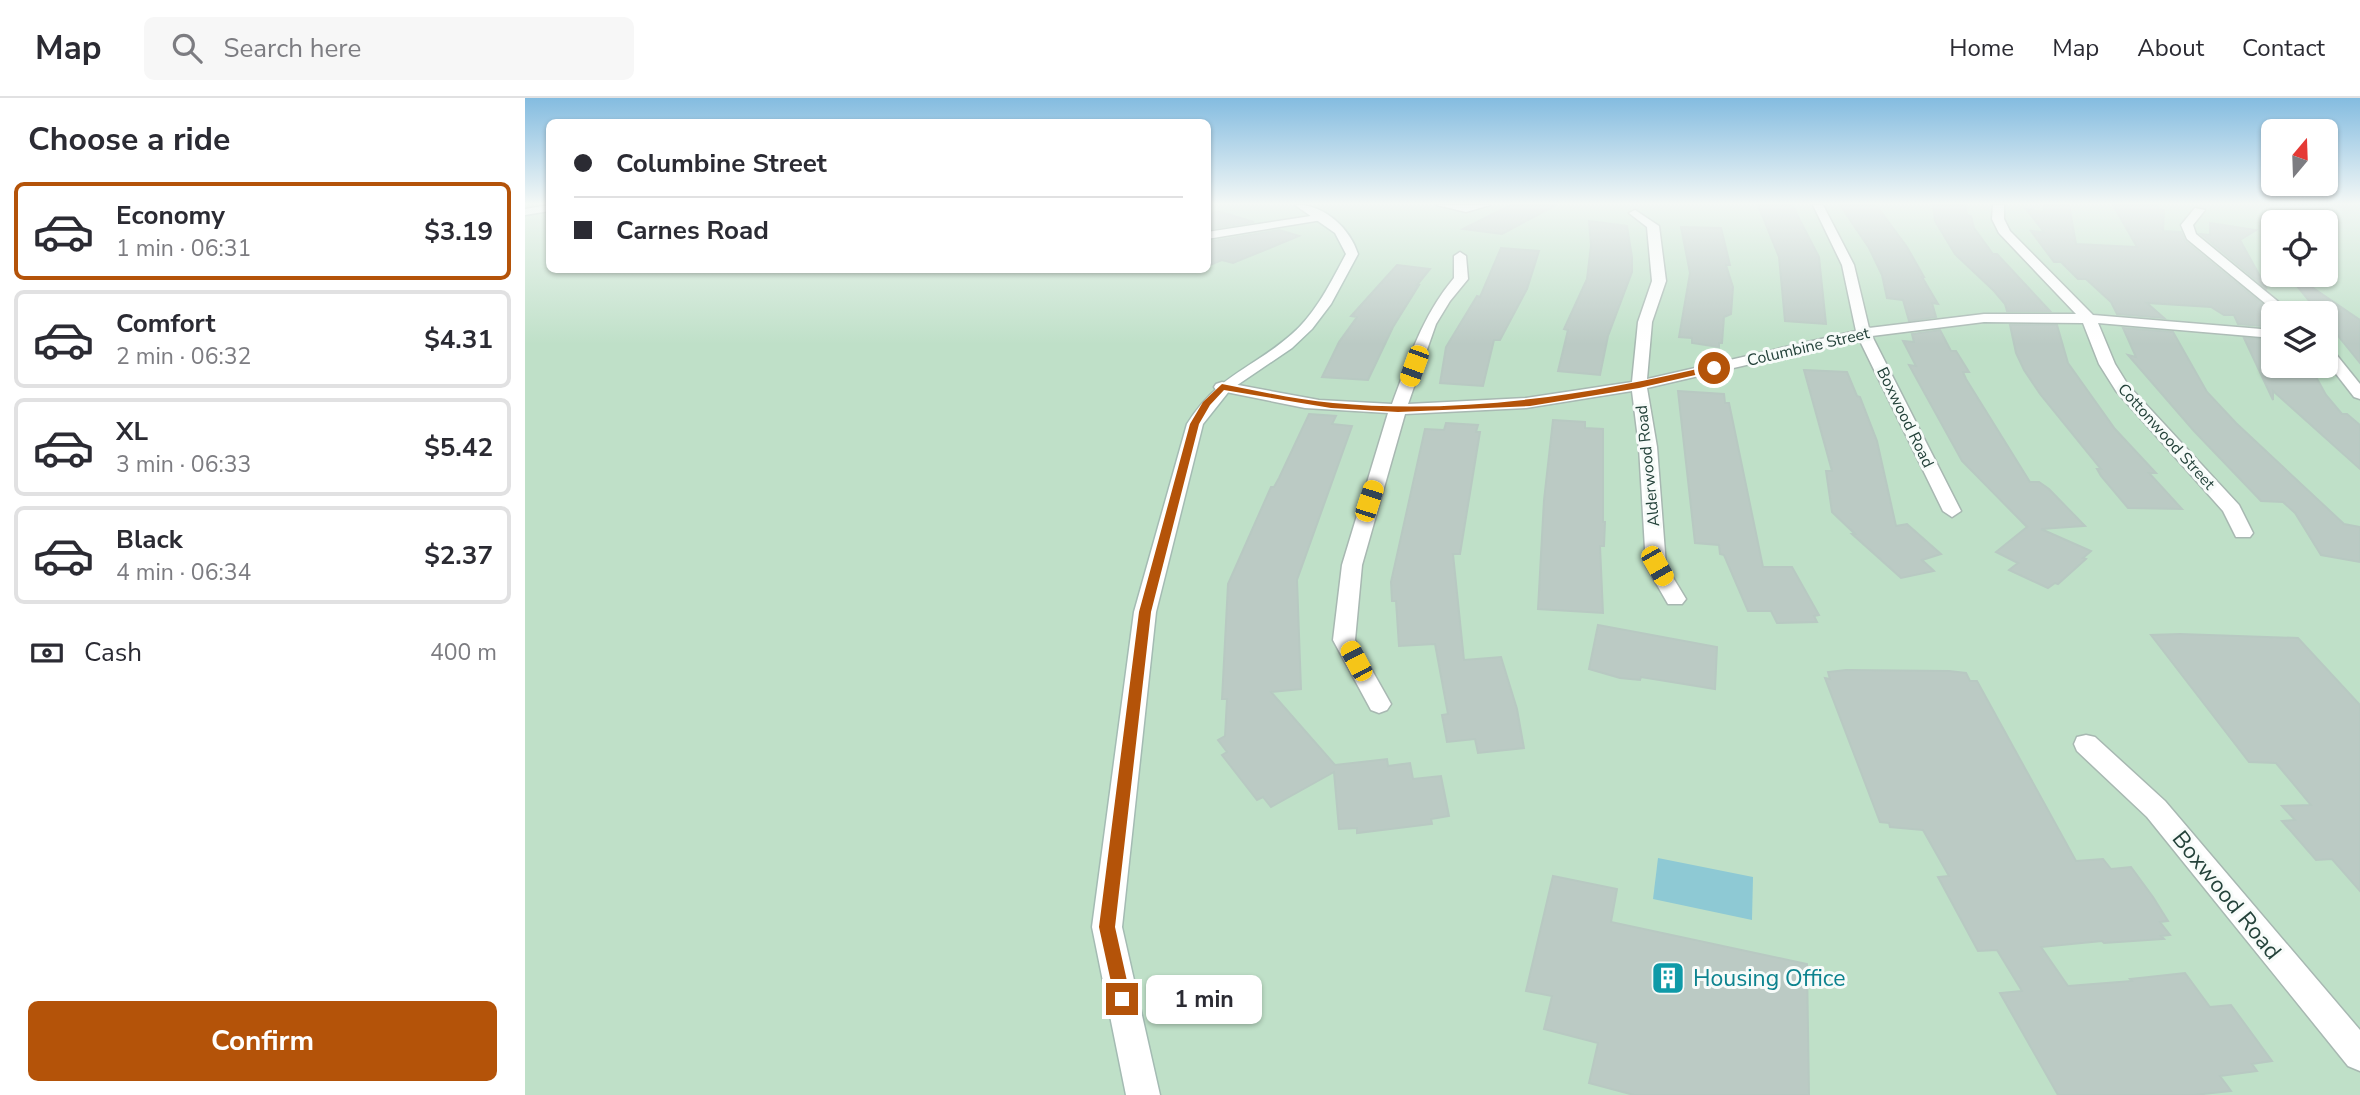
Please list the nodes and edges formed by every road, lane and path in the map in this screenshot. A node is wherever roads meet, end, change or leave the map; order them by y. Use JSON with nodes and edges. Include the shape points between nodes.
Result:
{"nodes":[{"id":1,"x":1351,"y":252,"type":"edge"},
{"id":2,"x":1656,"y":252,"type":"edge"},
{"id":3,"x":1841,"y":252,"type":"edge"},
{"id":4,"x":2023,"y":252,"type":"edge"},
{"id":5,"x":2210,"y":252,"type":"edge"},
{"id":6,"x":1461,"y":256,"type":"dead end"},
{"id":7,"x":2270,"y":301,"type":"edge"},
{"id":8,"x":2089,"y":319,"type":"junction"},
{"id":9,"x":1863,"y":332,"type":"junction"},
{"id":10,"x":2261,"y":333,"type":"edge"},
{"id":11,"x":2338,"y":366,"type":"edge"},
{"id":12,"x":1639,"y":386,"type":"junction"},
{"id":13,"x":1222,"y":387,"type":"junction"},
{"id":14,"x":2360,"y":394,"type":"edge"},
{"id":15,"x":1398,"y":409,"type":"junction"},
{"id":16,"x":1952,"y":511,"type":"dead end"},
{"id":17,"x":2243,"y":533,"type":"dead end"},
{"id":18,"x":1675,"y":599,"type":"dead end"},
{"id":19,"x":1378,"y":705,"type":"dead end"},
{"id":20,"x":2085,"y":744,"type":"dead end"},
{"id":21,"x":2360,"y":1055,"type":"edge"},
{"id":22,"x":1143,"y":1095,"type":"edge"}],
"edges":[{"from":1,"to":13,"type":"street","via":[[1309,326],[1287,346]]},
{"from":2,"to":12,"type":"street","name":"Alderwood Road","via":[[1659,281],[1645,322]]},
{"from":3,"to":9,"type":"street","name":"Boxwood Road"},
{"from":4,"to":8,"type":"street","name":"Cottonwood Street"},
{"from":5,"to":7,"type":"street"},
{"from":6,"to":15,"type":"street","via":[[1461,279],[1429,324]]},
{"from":8,"to":9,"type":"street","name":"Columbine Street","via":[[1944,321]]},
{"from":8,"to":10,"type":"street","name":"Columbine Street"},
{"from":8,"to":17,"type":"street","name":"Cottonwood Street","via":[[2122,388],[2232,509]]},
{"from":9,"to":12,"type":"street","name":"Columbine Street"},
{"from":9,"to":16,"type":"street","name":"Boxwood Road"},
{"from":11,"to":14,"type":"street"},
{"from":12,"to":15,"type":"street","name":"Columbine Street","via":[[1530,403]]},
{"from":12,"to":18,"type":"street","name":"Alderwood Road","via":[[1657,566]]},
{"from":13,"to":15,"type":"street","name":"Columbine Street","via":[[1331,406]]},
{"from":13,"to":22,"type":"street","via":[[1195,424],[1145,612],[1107,927]]},
{"from":15,"to":19,"type":"street","via":[[1352,565],[1344,639]]},
{"from":20,"to":21,"type":"street","name":"Boxwood Road","via":[[2156,808]]}]}
